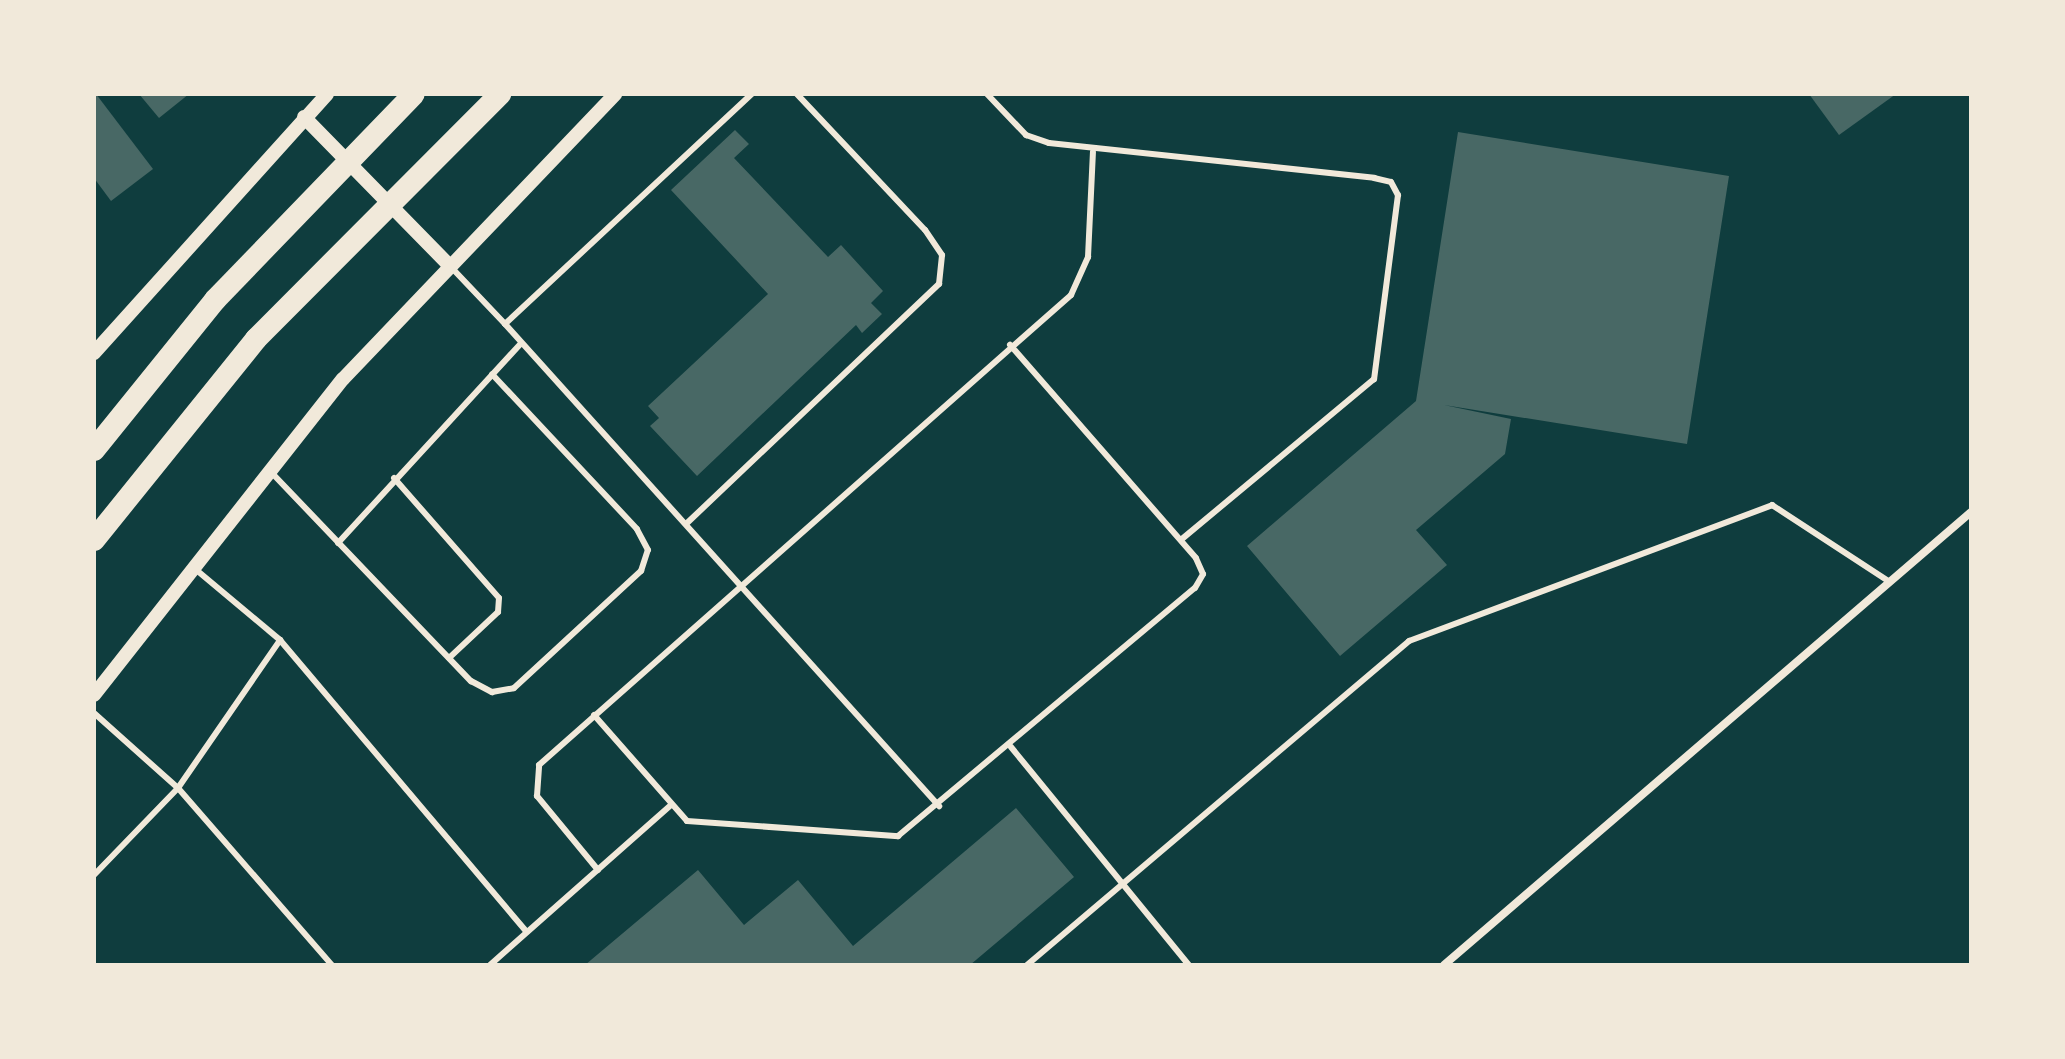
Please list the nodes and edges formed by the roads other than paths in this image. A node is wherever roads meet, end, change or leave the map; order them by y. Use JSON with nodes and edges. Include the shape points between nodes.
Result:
{"nodes":[{"id":1,"x":327,"y":94,"type":"edge"},
{"id":2,"x":500,"y":94,"type":"edge"},
{"id":3,"x":615,"y":94,"type":"edge"},
{"id":4,"x":752,"y":94,"type":"edge"},
{"id":5,"x":797,"y":94,"type":"edge"},
{"id":6,"x":987,"y":94,"type":"edge"},
{"id":7,"x":410,"y":98,"type":"edge"},
{"id":8,"x":304,"y":117,"type":"junction"},
{"id":9,"x":1093,"y":152,"type":"junction"},
{"id":10,"x":450,"y":266,"type":"junction"},
{"id":11,"x":505,"y":324,"type":"junction"},
{"id":12,"x":521,"y":343,"type":"junction"},
{"id":13,"x":1010,"y":345,"type":"junction"},
{"id":14,"x":94,"y":353,"type":"edge"},
{"id":15,"x":492,"y":374,"type":"junction"},
{"id":16,"x":94,"y":450,"type":"edge"},
{"id":17,"x":269,"y":470,"type":"junction"},
{"id":18,"x":394,"y":478,"type":"junction"},
{"id":19,"x":1971,"y":512,"type":"edge"},
{"id":20,"x":686,"y":524,"type":"junction"},
{"id":21,"x":94,"y":540,"type":"edge"},
{"id":22,"x":1181,"y":540,"type":"junction"},
{"id":23,"x":338,"y":543,"type":"junction"},
{"id":24,"x":192,"y":566,"type":"junction"},
{"id":25,"x":1888,"y":581,"type":"junction"},
{"id":26,"x":741,"y":584,"type":"junction"},
{"id":27,"x":280,"y":640,"type":"junction"},
{"id":28,"x":449,"y":658,"type":"junction"},
{"id":29,"x":94,"y":695,"type":"edge"},
{"id":30,"x":94,"y":713,"type":"edge"},
{"id":31,"x":594,"y":715,"type":"junction"},
{"id":32,"x":1011,"y":747,"type":"junction"},
{"id":33,"x":178,"y":788,"type":"junction"},
{"id":34,"x":671,"y":805,"type":"junction"},
{"id":35,"x":939,"y":806,"type":"junction"},
{"id":36,"x":598,"y":870,"type":"junction"},
{"id":37,"x":94,"y":875,"type":"edge"},
{"id":38,"x":1122,"y":884,"type":"junction"},
{"id":39,"x":527,"y":932,"type":"junction"},
{"id":40,"x":332,"y":965,"type":"edge"},
{"id":41,"x":490,"y":965,"type":"edge"},
{"id":42,"x":1027,"y":965,"type":"edge"},
{"id":43,"x":1189,"y":965,"type":"edge"},
{"id":44,"x":1444,"y":965,"type":"edge"}],
"edges":[{"from":1,"to":8,"type":"street"},
{"from":2,"to":21,"type":"highway","via":[[445,142],[256,339]]},
{"from":3,"to":10,"type":"street"},
{"from":4,"to":11,"type":"lane"},
{"from":5,"to":20,"type":"lane","via":[[925,230],[942,255],[939,284]]},
{"from":6,"to":9,"type":"lane","via":[[1026,135]]},
{"from":7,"to":16,"type":"highway","via":[[215,300]]},
{"from":8,"to":10,"type":"street"},
{"from":8,"to":14,"type":"street"},
{"from":9,"to":13,"type":"lane","via":[[1084,279]]},
{"from":9,"to":22,"type":"lane","via":[[1374,178],[1391,182],[1398,195],[1374,379]]},
{"from":10,"to":11,"type":"lane"},
{"from":10,"to":17,"type":"street"},
{"from":11,"to":12,"type":"lane"},
{"from":12,"to":15,"type":"lane"},
{"from":12,"to":20,"type":"lane"},
{"from":13,"to":22,"type":"lane"},
{"from":13,"to":26,"type":"lane"},
{"from":15,"to":18,"type":"lane"},
{"from":15,"to":28,"type":"lane","via":[[637,529],[648,550],[641,571],[514,688],[492,692]]},
{"from":17,"to":23,"type":"lane"},
{"from":17,"to":24,"type":"street"},
{"from":18,"to":23,"type":"lane"},
{"from":18,"to":28,"type":"lane","via":[[499,598],[498,612]]},
{"from":19,"to":25,"type":"street"},
{"from":20,"to":26,"type":"lane"},
{"from":22,"to":32,"type":"lane","via":[[1203,574],[1195,588]]},
{"from":23,"to":28,"type":"lane"},
{"from":24,"to":27,"type":"lane"},
{"from":24,"to":29,"type":"street"},
{"from":25,"to":38,"type":"lane","via":[[1772,505],[1409,641]]},
{"from":25,"to":44,"type":"street"},
{"from":26,"to":31,"type":"lane"},
{"from":26,"to":35,"type":"lane"},
{"from":27,"to":33,"type":"lane"},
{"from":27,"to":39,"type":"lane"},
{"from":30,"to":33,"type":"lane"},
{"from":31,"to":34,"type":"lane"},
{"from":31,"to":36,"type":"lane","via":[[539,765],[534,781],[537,796]]},
{"from":32,"to":35,"type":"lane"},
{"from":32,"to":38,"type":"lane"},
{"from":33,"to":37,"type":"lane"},
{"from":33,"to":40,"type":"lane"},
{"from":34,"to":35,"type":"lane","via":[[694,822],[898,836]]},
{"from":34,"to":36,"type":"lane"},
{"from":36,"to":39,"type":"lane"},
{"from":38,"to":42,"type":"lane"},
{"from":38,"to":43,"type":"lane"},
{"from":39,"to":41,"type":"lane"}]}
